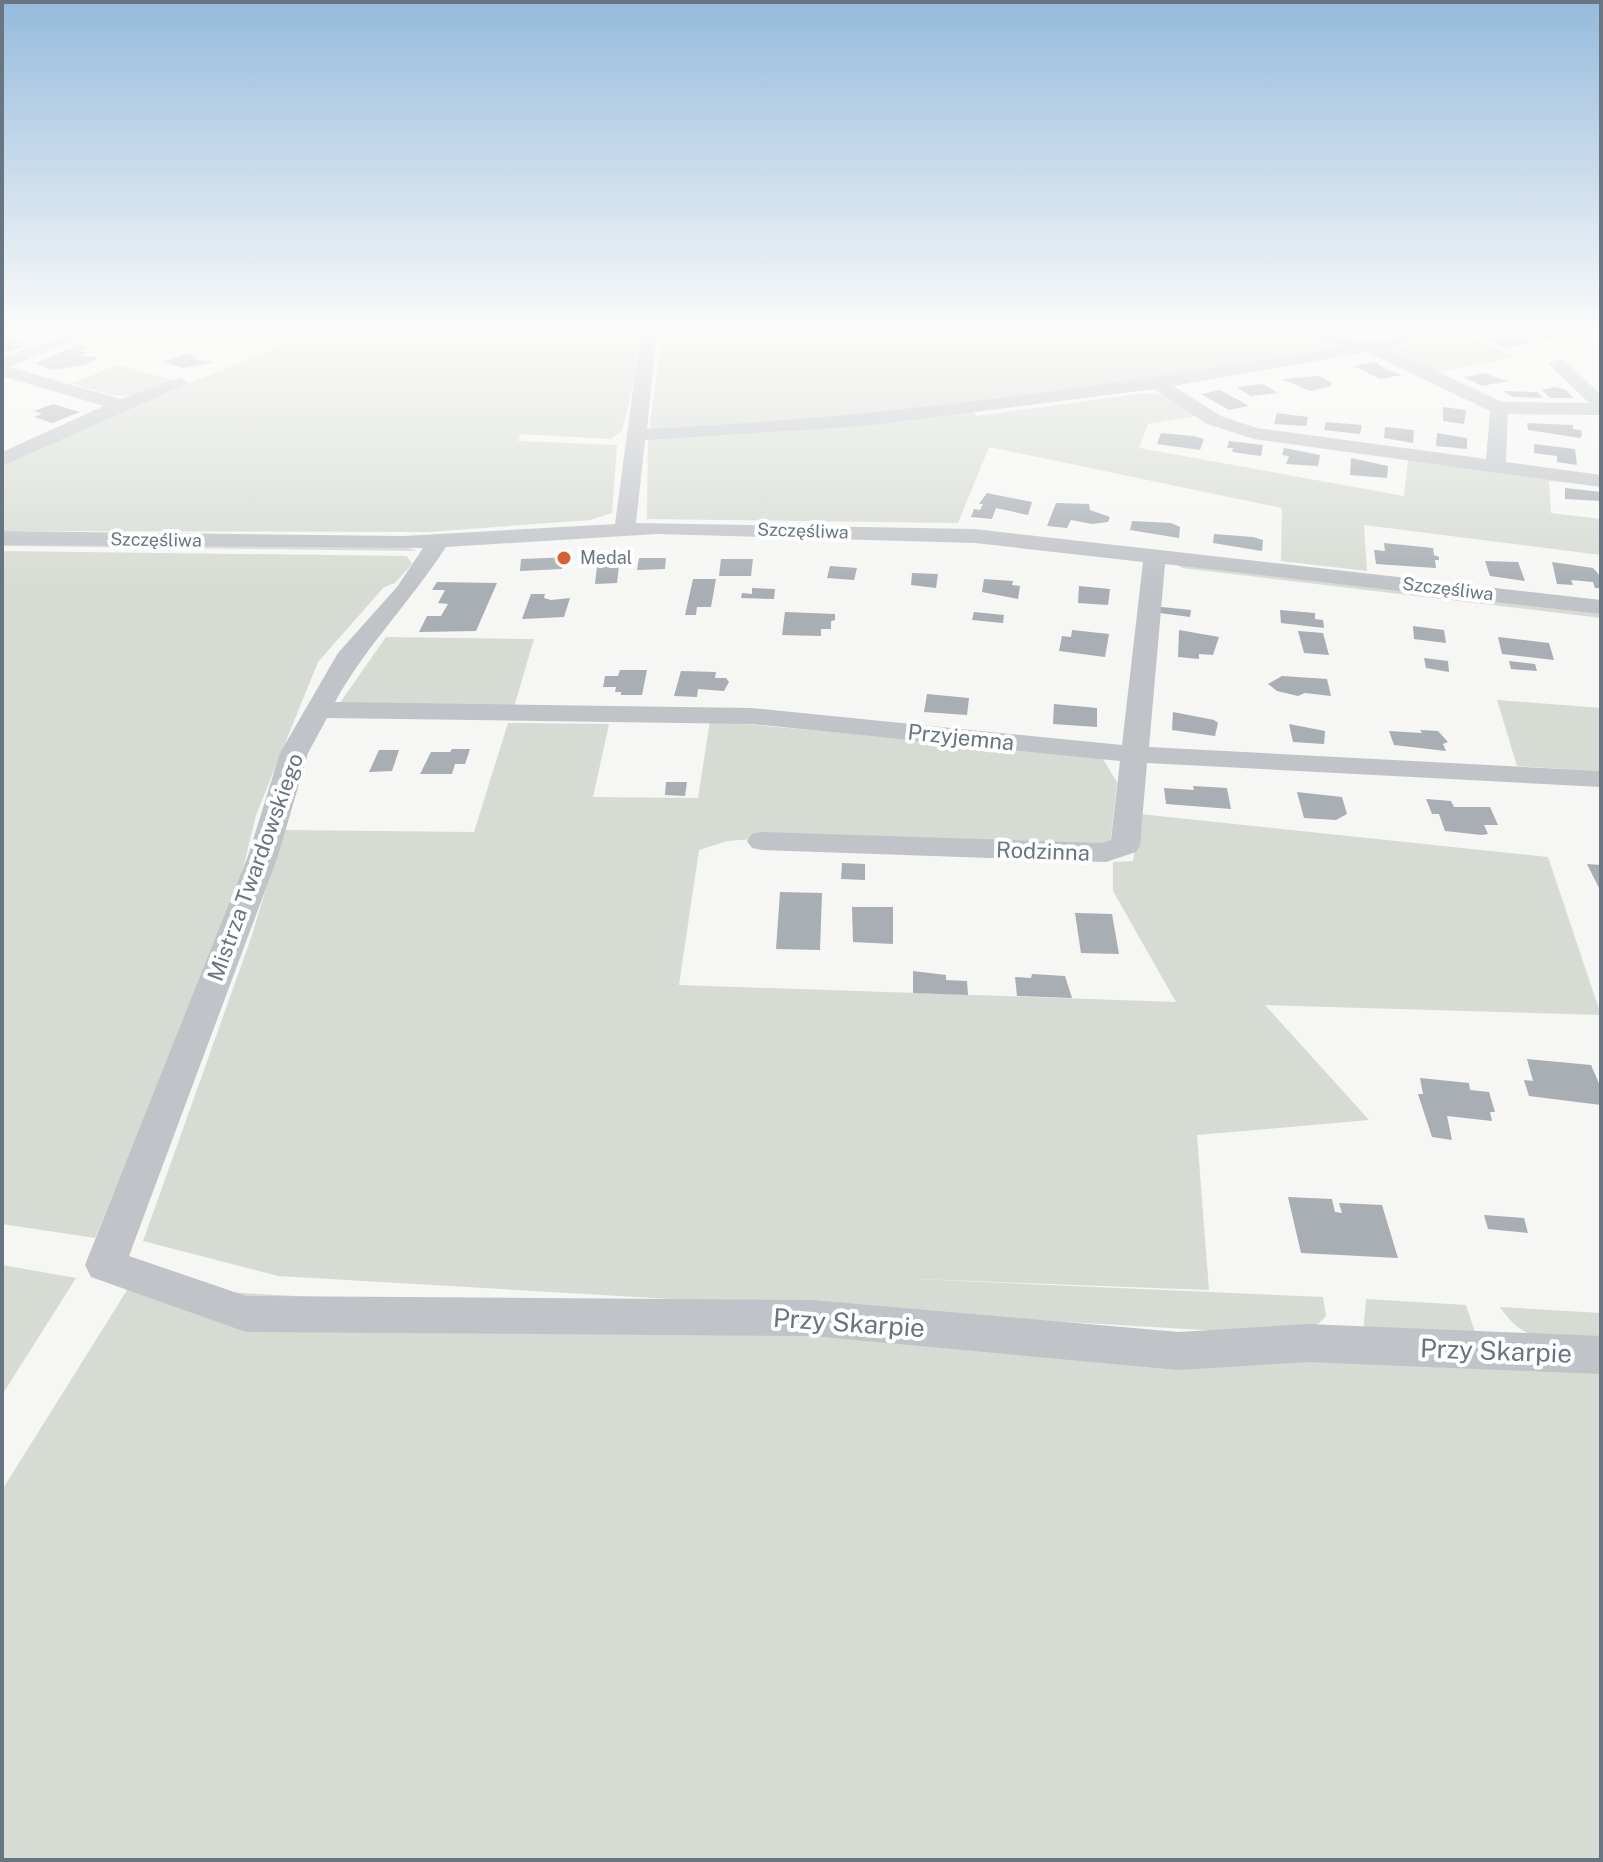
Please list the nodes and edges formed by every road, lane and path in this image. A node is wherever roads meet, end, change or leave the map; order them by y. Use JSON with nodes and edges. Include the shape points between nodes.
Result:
{"nodes":[{"id":1,"x":94,"y":417,"type":"edge"},
{"id":2,"x":637,"y":417,"type":"edge"},
{"id":3,"x":919,"y":417,"type":"edge"},
{"id":4,"x":1209,"y":417,"type":"edge"},
{"id":5,"x":1499,"y":417,"type":"edge"},
{"id":6,"x":1214,"y":420,"type":"junction"},
{"id":7,"x":1188,"y":424,"type":"dead end"},
{"id":8,"x":634,"y":435,"type":"junction"},
{"id":9,"x":2,"y":460,"type":"edge"},
{"id":10,"x":1496,"y":466,"type":"junction"},
{"id":11,"x":1601,"y":481,"type":"edge"},
{"id":12,"x":625,"y":528,"type":"junction"},
{"id":13,"x":2,"y":538,"type":"edge"},
{"id":14,"x":438,"y":542,"type":"junction"},
{"id":15,"x":1154,"y":561,"type":"junction"},
{"id":16,"x":1601,"y":607,"type":"edge"},
{"id":17,"x":1601,"y":620,"type":"edge"},
{"id":18,"x":320,"y":710,"type":"junction"},
{"id":19,"x":1134,"y":754,"type":"junction"},
{"id":20,"x":1601,"y":779,"type":"edge"},
{"id":21,"x":762,"y":841,"type":"dead end"},
{"id":22,"x":105,"y":1265,"type":"joint"},
{"id":23,"x":1601,"y":1355,"type":"edge"}],
"edges":[{"from":1,"to":9,"type":"street"},
{"from":2,"to":8,"type":"street"},
{"from":3,"to":8,"type":"street"},
{"from":4,"to":6,"type":"street"},
{"from":5,"to":10,"type":"street"},
{"from":6,"to":7,"type":"street"},
{"from":6,"to":10,"type":"street","via":[[1267,435]]},
{"from":8,"to":12,"type":"street"},
{"from":10,"to":11,"type":"street"},
{"from":12,"to":14,"type":"street","name":"Szczęśliwa"},
{"from":12,"to":15,"type":"street","name":"Szczęśliwa","via":[[975,536]]},
{"from":13,"to":14,"type":"street","name":"Szczęśliwa"},
{"from":14,"to":18,"type":"street","name":"Mistrza Twardowskiego","via":[[406,591],[347,658]]},
{"from":15,"to":16,"type":"street","name":"Szczęśliwa"},
{"from":15,"to":17,"type":"street"},
{"from":15,"to":19,"type":"street","name":"Rodzinna"},
{"from":18,"to":19,"type":"street","name":"Przyjemna","via":[[751,716]]},
{"from":18,"to":22,"type":"street","name":"Mistrza Twardowskiego","via":[[294,753],[263,856]]},
{"from":19,"to":20,"type":"street","name":"Przyjemna"},
{"from":19,"to":21,"type":"street","name":"Rodzinna","via":[[1125,845],[1113,852]]},
{"from":22,"to":23,"type":"street","name":"Przy Skarpie","via":[[246,1314],[812,1318],[1179,1351],[1307,1343]]}]}
